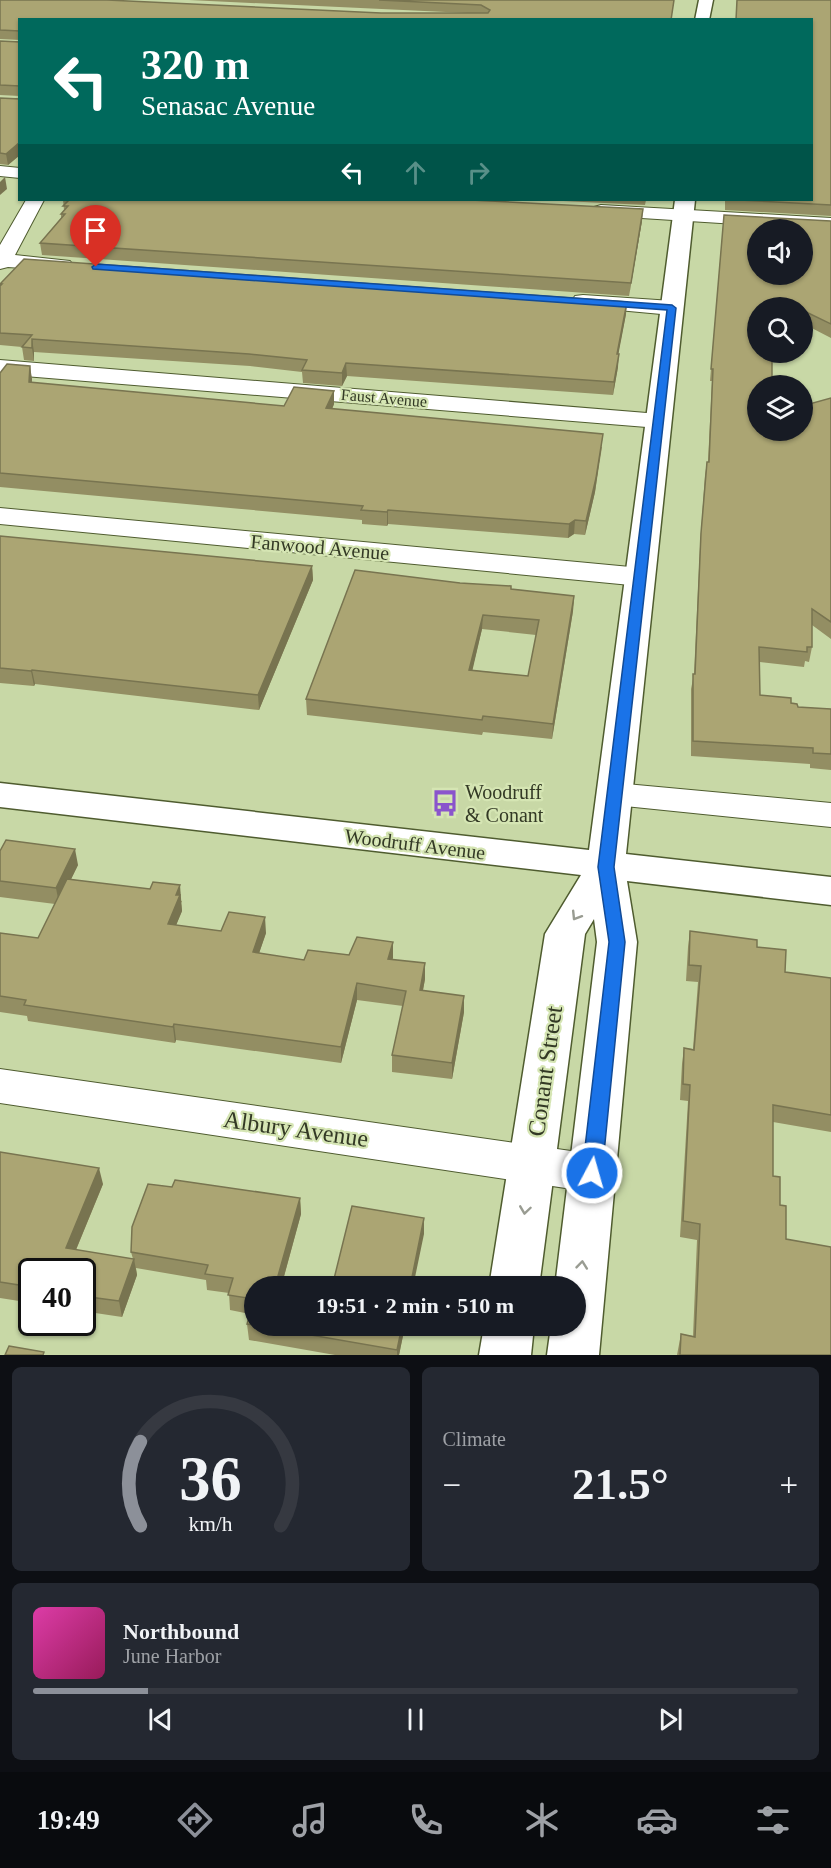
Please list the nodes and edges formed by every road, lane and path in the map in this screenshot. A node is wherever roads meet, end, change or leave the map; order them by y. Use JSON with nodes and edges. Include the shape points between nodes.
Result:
{"nodes":[{"id":1,"x":706,"y":0,"type":"edge"},
{"id":2,"x":702,"y":18,"type":"edge"},
{"id":3,"x":0,"y":171,"type":"edge"},
{"id":4,"x":18,"y":173,"type":"edge"},
{"id":5,"x":34,"y":201,"type":"edge"},
{"id":6,"x":684,"y":208,"type":"edge"},
{"id":7,"x":578,"y":210,"type":"edge"},
{"id":8,"x":831,"y":224,"type":"edge"},
{"id":9,"x":1,"y":262,"type":"edge"},
{"id":10,"x":86,"y":266,"type":"edge"},
{"id":11,"x":563,"y":300,"type":"edge"},
{"id":12,"x":672,"y":308,"type":"junction"},
{"id":13,"x":0,"y":367,"type":"edge"},
{"id":14,"x":659,"y":421,"type":"junction"},
{"id":15,"x":0,"y":516,"type":"edge"},
{"id":16,"x":641,"y":577,"type":"junction"},
{"id":17,"x":615,"y":794,"type":"junction"},
{"id":18,"x":0,"y":795,"type":"edge"},
{"id":19,"x":831,"y":815,"type":"edge"},
{"id":20,"x":606,"y":867,"type":"junction"},
{"id":21,"x":831,"y":891,"type":"edge"},
{"id":22,"x":0,"y":1086,"type":"edge"},
{"id":23,"x":531,"y":1164,"type":"junction"},
{"id":24,"x":592,"y":1173,"type":"junction"},
{"id":25,"x":516,"y":1276,"type":"edge"},
{"id":26,"x":581,"y":1276,"type":"edge"},
{"id":27,"x":508,"y":1336,"type":"edge"},
{"id":28,"x":575,"y":1336,"type":"edge"},
{"id":29,"x":505,"y":1355,"type":"edge"},
{"id":30,"x":573,"y":1355,"type":"edge"}],
"edges":[{"from":1,"to":2,"type":"street"},
{"from":3,"to":4,"type":"street"},
{"from":5,"to":9,"type":"street"},
{"from":6,"to":7,"type":"street"},
{"from":6,"to":8,"type":"street"},
{"from":6,"to":12,"type":"street","name":"Conant Street"},
{"from":9,"to":10,"type":"street"},
{"from":11,"to":12,"type":"street"},
{"from":12,"to":14,"type":"street","name":"Conant Street"},
{"from":13,"to":14,"type":"street","name":"Faust Avenue"},
{"from":14,"to":16,"type":"street","name":"Conant Street"},
{"from":15,"to":16,"type":"street","name":"Fanwood Avenue"},
{"from":16,"to":17,"type":"street","name":"Conant Street"},
{"from":17,"to":19,"type":"street"},
{"from":17,"to":20,"type":"street","name":"Conant Street"},
{"from":18,"to":20,"type":"street","name":"Woodruff Avenue"},
{"from":20,"to":21,"type":"street","name":"Woodruff Avenue"},
{"from":20,"to":23,"type":"street","name":"Conant Street","one_way":true,"via":[[565,934]]},
{"from":20,"to":24,"type":"street","name":"Conant Street","via":[[617,942]]},
{"from":22,"to":23,"type":"street","name":"Albury Avenue"},
{"from":23,"to":24,"type":"street","name":"Albury Avenue"},
{"from":23,"to":25,"type":"street","name":"Conant Street","one_way":true},
{"from":26,"to":24,"type":"street","name":"Conant Street","one_way":true},
{"from":27,"to":29,"type":"street"},
{"from":28,"to":30,"type":"street","name":"Conant Street"}]}
